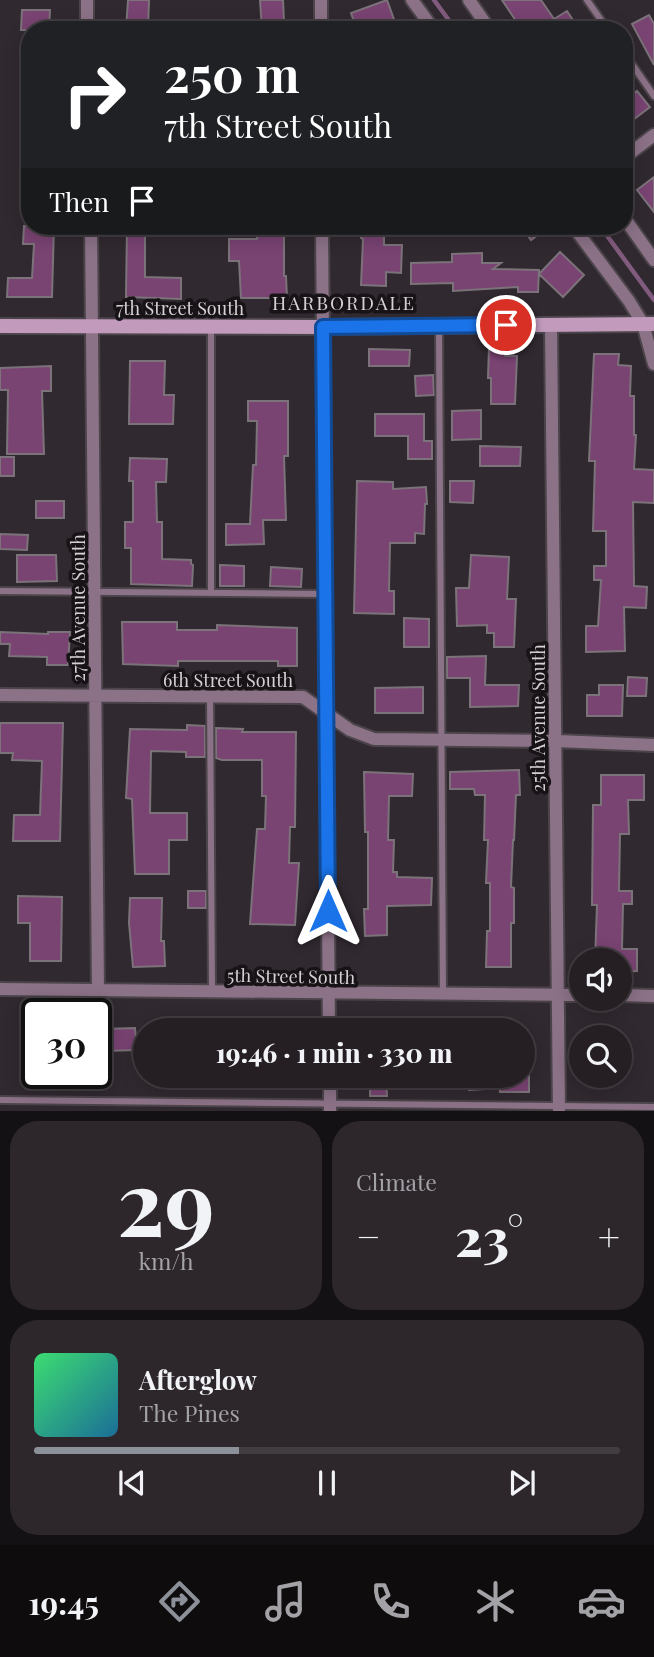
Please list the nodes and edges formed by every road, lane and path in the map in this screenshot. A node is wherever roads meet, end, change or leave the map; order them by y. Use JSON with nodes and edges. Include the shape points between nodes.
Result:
{"nodes":[{"id":1,"x":87,"y":0,"type":"edge"},
{"id":2,"x":321,"y":0,"type":"edge"},
{"id":3,"x":412,"y":0,"type":"edge"},
{"id":4,"x":469,"y":0,"type":"edge"},
{"id":5,"x":587,"y":0,"type":"edge"},
{"id":6,"x":87,"y":21,"type":"edge"},
{"id":7,"x":321,"y":21,"type":"edge"},
{"id":8,"x":427,"y":21,"type":"edge"},
{"id":9,"x":484,"y":21,"type":"edge"},
{"id":10,"x":601,"y":21,"type":"edge"},
{"id":11,"x":633,"y":66,"type":"edge"},
{"id":12,"x":654,"y":96,"type":"edge"},
{"id":13,"x":654,"y":135,"type":"edge"},
{"id":14,"x":633,"y":151,"type":"edge"},
{"id":15,"x":633,"y":230,"type":"edge"},
{"id":16,"x":91,"y":235,"type":"edge"},
{"id":17,"x":322,"y":235,"type":"edge"},
{"id":18,"x":580,"y":235,"type":"edge"},
{"id":19,"x":654,"y":260,"type":"edge"},
{"id":20,"x":648,"y":324,"type":"edge"},
{"id":21,"x":551,"y":325,"type":"junction"},
{"id":22,"x":0,"y":326,"type":"edge"},
{"id":23,"x":439,"y":326,"type":"junction"},
{"id":24,"x":94,"y":327,"type":"junction"},
{"id":25,"x":211,"y":327,"type":"junction"},
{"id":26,"x":323,"y":327,"type":"junction"},
{"id":27,"x":654,"y":364,"type":"edge"},
{"id":28,"x":0,"y":591,"type":"edge"},
{"id":29,"x":96,"y":592,"type":"junction"},
{"id":30,"x":211,"y":593,"type":"junction"},
{"id":31,"x":325,"y":594,"type":"junction"},
{"id":32,"x":0,"y":695,"type":"edge"},
{"id":33,"x":96,"y":696,"type":"junction"},
{"id":34,"x":210,"y":697,"type":"junction"},
{"id":35,"x":327,"y":715,"type":"junction"},
{"id":36,"x":440,"y":740,"type":"junction"},
{"id":37,"x":556,"y":741,"type":"junction"},
{"id":38,"x":654,"y":744,"type":"edge"},
{"id":39,"x":0,"y":989,"type":"edge"},
{"id":40,"x":98,"y":990,"type":"junction"},
{"id":41,"x":212,"y":992,"type":"junction"},
{"id":42,"x":329,"y":994,"type":"junction"},
{"id":43,"x":443,"y":994,"type":"junction"},
{"id":44,"x":556,"y":995,"type":"junction"},
{"id":45,"x":569,"y":995,"type":"edge"},
{"id":46,"x":632,"y":995,"type":"edge"},
{"id":47,"x":654,"y":996,"type":"edge"},
{"id":48,"x":329,"y":1018,"type":"edge"},
{"id":49,"x":330,"y":1088,"type":"edge"},
{"id":50,"x":0,"y":1100,"type":"edge"},
{"id":51,"x":330,"y":1107,"type":"edge"},
{"id":52,"x":654,"y":1107,"type":"edge"},
{"id":53,"x":559,"y":1109,"type":"edge"}],
"edges":[{"from":1,"to":6,"type":"street"},
{"from":2,"to":7,"type":"street"},
{"from":3,"to":8,"type":"street"},
{"from":4,"to":9,"type":"street"},
{"from":5,"to":10,"type":"lane"},
{"from":11,"to":12,"type":"lane"},
{"from":13,"to":14,"type":"street"},
{"from":15,"to":19,"type":"street"},
{"from":16,"to":24,"type":"street","name":"27th Avenue South"},
{"from":17,"to":26,"type":"street"},
{"from":18,"to":20,"type":"street"},
{"from":20,"to":21,"type":"street","name":"7th Street South"},
{"from":20,"to":27,"type":"street"},
{"from":21,"to":23,"type":"street","name":"7th Street South"},
{"from":21,"to":37,"type":"street","name":"25th Avenue South"},
{"from":22,"to":24,"type":"street","name":"7th Street South"},
{"from":23,"to":26,"type":"street","name":"7th Street South"},
{"from":23,"to":36,"type":"lane"},
{"from":24,"to":25,"type":"street","name":"7th Street South"},
{"from":24,"to":29,"type":"street","name":"27th Avenue South"},
{"from":25,"to":26,"type":"street","name":"7th Street South"},
{"from":25,"to":30,"type":"lane"},
{"from":26,"to":31,"type":"street"},
{"from":28,"to":29,"type":"lane"},
{"from":29,"to":30,"type":"lane"},
{"from":29,"to":33,"type":"street","name":"27th Avenue South"},
{"from":30,"to":31,"type":"lane"},
{"from":31,"to":35,"type":"street"},
{"from":32,"to":33,"type":"street","name":"6th Street South"},
{"from":33,"to":34,"type":"street","name":"6th Street South"},
{"from":33,"to":40,"type":"street","name":"27th Avenue South"},
{"from":34,"to":35,"type":"street","name":"6th Street South","via":[[303,697]]},
{"from":34,"to":41,"type":"lane"},
{"from":35,"to":36,"type":"street","name":"6th Street South","via":[[374,739]]},
{"from":35,"to":42,"type":"street"},
{"from":36,"to":37,"type":"street","name":"6th Street South"},
{"from":36,"to":43,"type":"lane"},
{"from":37,"to":38,"type":"street","name":"6th Street South"},
{"from":37,"to":44,"type":"street","name":"25th Avenue South"},
{"from":39,"to":40,"type":"street","name":"5th Street South"},
{"from":40,"to":41,"type":"street","name":"5th Street South"},
{"from":41,"to":42,"type":"street","name":"5th Street South"},
{"from":42,"to":43,"type":"street","name":"5th Street South"},
{"from":42,"to":48,"type":"street"},
{"from":43,"to":44,"type":"street","name":"5th Street South"},
{"from":44,"to":45,"type":"street","name":"5th Street South"},
{"from":44,"to":53,"type":"street","name":"25th Avenue South"},
{"from":46,"to":47,"type":"street"},
{"from":49,"to":51,"type":"street"},
{"from":50,"to":51,"type":"lane"},
{"from":51,"to":53,"type":"lane"},
{"from":52,"to":53,"type":"lane"}]}
